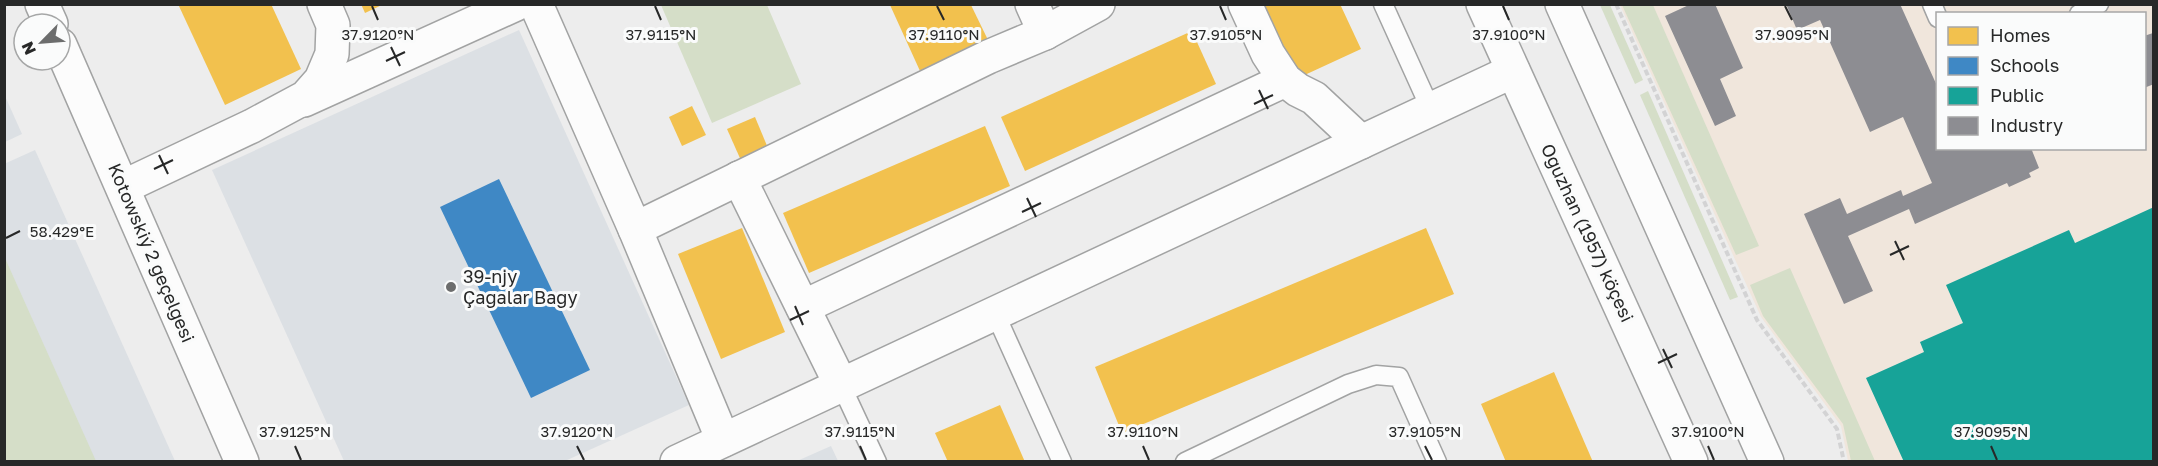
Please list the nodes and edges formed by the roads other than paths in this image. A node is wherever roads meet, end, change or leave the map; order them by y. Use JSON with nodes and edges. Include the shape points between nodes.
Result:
{"nodes":[{"id":1,"x":324,"y":4,"type":"edge"},
{"id":2,"x":516,"y":4,"type":"edge"},
{"id":3,"x":536,"y":4,"type":"edge"},
{"id":4,"x":1098,"y":4,"type":"edge"},
{"id":5,"x":1245,"y":4,"type":"edge"},
{"id":6,"x":1383,"y":4,"type":"edge"},
{"id":7,"x":1483,"y":4,"type":"edge"},
{"id":8,"x":1562,"y":4,"type":"edge"},
{"id":9,"x":2100,"y":4,"type":"edge"},
{"id":10,"x":2083,"y":12,"type":"edge"},
{"id":11,"x":1038,"y":19,"type":"edge"},
{"id":12,"x":1513,"y":71,"type":"junction"},
{"id":13,"x":72,"y":72,"type":"edge"},
{"id":14,"x":1285,"y":80,"type":"junction"},
{"id":15,"x":1431,"y":110,"type":"junction"},
{"id":16,"x":278,"y":112,"type":"junction"},
{"id":17,"x":1361,"y":142,"type":"junction"},
{"id":18,"x":739,"y":178,"type":"junction"},
{"id":19,"x":123,"y":186,"type":"junction"},
{"id":20,"x":634,"y":229,"type":"junction"},
{"id":21,"x":803,"y":307,"type":"junction"},
{"id":22,"x":995,"y":313,"type":"junction"},
{"id":23,"x":841,"y":385,"type":"junction"},
{"id":24,"x":723,"y":440,"type":"junction"},
{"id":25,"x":242,"y":462,"type":"edge"},
{"id":26,"x":677,"y":462,"type":"edge"},
{"id":27,"x":877,"y":462,"type":"edge"},
{"id":28,"x":1062,"y":462,"type":"edge"},
{"id":29,"x":1185,"y":462,"type":"edge"},
{"id":30,"x":1437,"y":462,"type":"edge"},
{"id":31,"x":1691,"y":462,"type":"edge"},
{"id":32,"x":1767,"y":462,"type":"edge"}],
"edges":[{"from":1,"to":16,"type":"street","via":[[333,25],[332,54],[321,80],[306,97]]},
{"from":2,"to":16,"type":"street"},
{"from":3,"to":20,"type":"street"},
{"from":4,"to":11,"type":"street"},
{"from":5,"to":14,"type":"street"},
{"from":6,"to":15,"type":"lane"},
{"from":7,"to":12,"type":"street","name":"Oguzhan (1957) köçesi"},
{"from":8,"to":32,"type":"street"},
{"from":9,"to":10,"type":"lane"},
{"from":11,"to":18,"type":"street","via":[[988,57]]},
{"from":12,"to":15,"type":"street"},
{"from":12,"to":31,"type":"street","name":"Oguzhan (1957) köçesi"},
{"from":13,"to":19,"type":"street","name":"Kotowskiý 2 geçelgesi"},
{"from":14,"to":17,"type":"street","via":[[1314,98]]},
{"from":14,"to":21,"type":"street"},
{"from":15,"to":17,"type":"street"},
{"from":16,"to":19,"type":"street"},
{"from":17,"to":22,"type":"street"},
{"from":18,"to":20,"type":"street"},
{"from":18,"to":21,"type":"street"},
{"from":19,"to":25,"type":"street","name":"Kotowskiý 2 geçelgesi"},
{"from":20,"to":24,"type":"street"},
{"from":21,"to":23,"type":"street"},
{"from":22,"to":23,"type":"street"},
{"from":22,"to":28,"type":"lane"},
{"from":23,"to":24,"type":"street"},
{"from":23,"to":27,"type":"lane"},
{"from":24,"to":26,"type":"street"},
{"from":29,"to":30,"type":"lane","via":[[1348,384],[1376,375],[1399,377]]}]}
